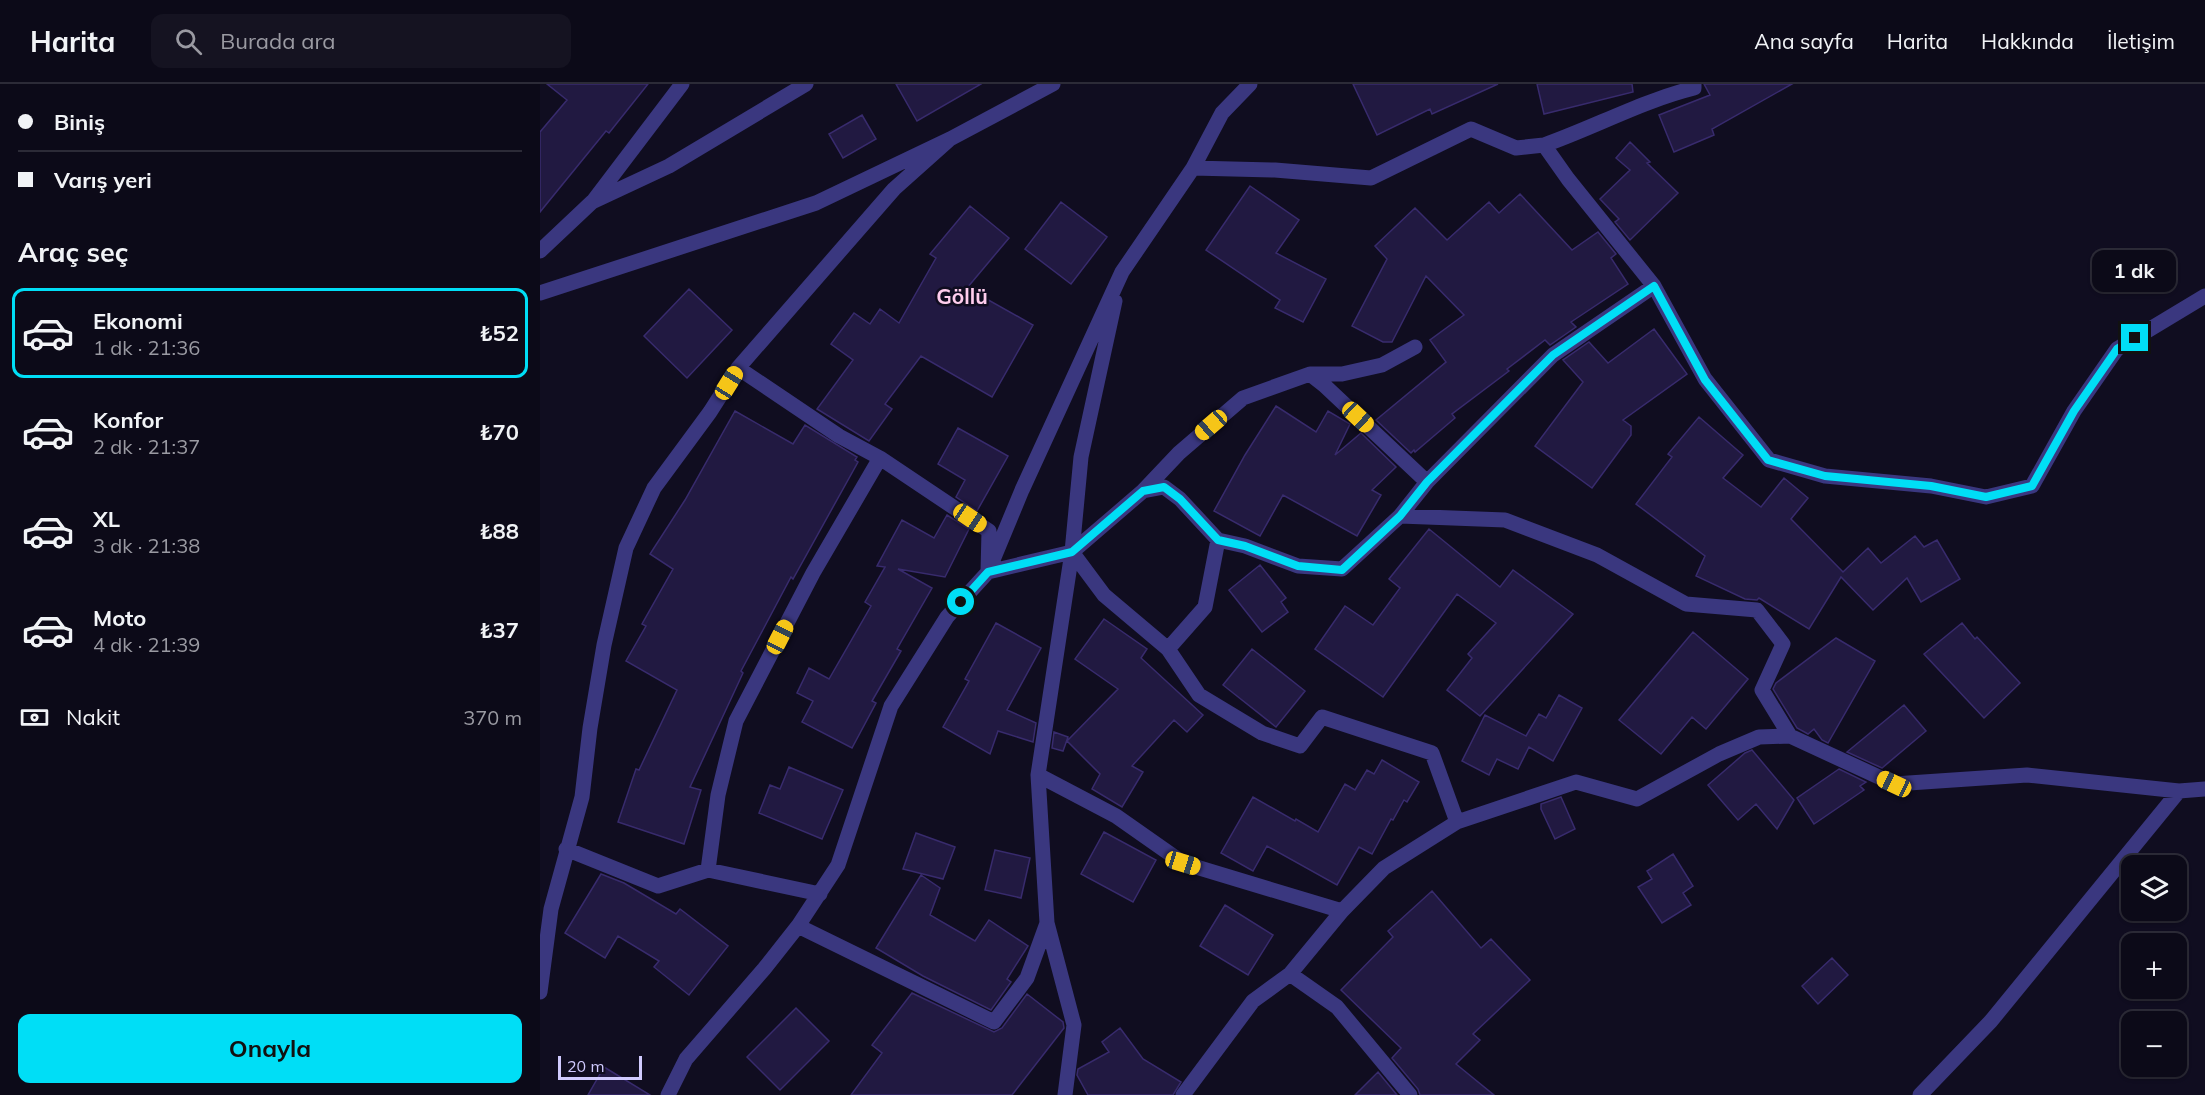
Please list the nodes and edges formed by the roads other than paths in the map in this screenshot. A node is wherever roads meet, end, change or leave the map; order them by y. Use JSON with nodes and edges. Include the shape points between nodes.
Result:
{"nodes":[{"id":1,"x":682,"y":84,"type":"edge"},
{"id":2,"x":806,"y":84,"type":"edge"},
{"id":3,"x":1053,"y":84,"type":"edge"},
{"id":4,"x":1250,"y":84,"type":"edge"},
{"id":5,"x":1694,"y":84,"type":"edge"},
{"id":6,"x":950,"y":139,"type":"junction"},
{"id":7,"x":1544,"y":145,"type":"junction"},
{"id":8,"x":1193,"y":168,"type":"junction"},
{"id":9,"x":592,"y":202,"type":"junction"},
{"id":10,"x":540,"y":251,"type":"edge"},
{"id":11,"x":1122,"y":272,"type":"junction"},
{"id":12,"x":1654,"y":286,"type":"junction"},
{"id":13,"x":540,"y":293,"type":"edge"},
{"id":14,"x":2205,"y":296,"type":"edge"},
{"id":15,"x":1414,"y":347,"type":"dead end"},
{"id":16,"x":738,"y":368,"type":"junction"},
{"id":17,"x":1310,"y":374,"type":"junction"},
{"id":18,"x":880,"y":458,"type":"junction"},
{"id":19,"x":1427,"y":482,"type":"junction"},
{"id":20,"x":1143,"y":491,"type":"junction"},
{"id":21,"x":1400,"y":516,"type":"junction"},
{"id":22,"x":1218,"y":540,"type":"junction"},
{"id":23,"x":1072,"y":552,"type":"junction"},
{"id":24,"x":988,"y":572,"type":"junction"},
{"id":25,"x":1168,"y":649,"type":"junction"},
{"id":26,"x":1791,"y":736,"type":"junction"},
{"id":27,"x":1038,"y":775,"type":"junction"},
{"id":28,"x":2205,"y":789,"type":"edge"},
{"id":29,"x":2179,"y":791,"type":"junction"},
{"id":30,"x":1457,"y":822,"type":"junction"},
{"id":31,"x":566,"y":849,"type":"junction"},
{"id":32,"x":708,"y":870,"type":"junction"},
{"id":33,"x":820,"y":894,"type":"junction"},
{"id":34,"x":1342,"y":911,"type":"junction"},
{"id":35,"x":1047,"y":923,"type":"junction"},
{"id":36,"x":798,"y":926,"type":"junction"},
{"id":37,"x":1290,"y":974,"type":"junction"},
{"id":38,"x":540,"y":992,"type":"edge"},
{"id":39,"x":668,"y":1095,"type":"edge"},
{"id":40,"x":1065,"y":1095,"type":"edge"},
{"id":41,"x":1183,"y":1095,"type":"edge"},
{"id":42,"x":1410,"y":1095,"type":"edge"},
{"id":43,"x":1920,"y":1095,"type":"edge"}],
"edges":[{"from":1,"to":9,"type":"street"},
{"from":2,"to":9,"type":"street","via":[[669,165]]},
{"from":3,"to":6,"type":"street"},
{"from":4,"to":8,"type":"street","via":[[1222,113]]},
{"from":5,"to":7,"type":"street","via":[[1694,88],[1663,96]]},
{"from":6,"to":13,"type":"street","via":[[816,203]]},
{"from":6,"to":16,"type":"street","via":[[894,189]]},
{"from":7,"to":8,"type":"street","via":[[1516,148],[1471,129],[1371,178]]},
{"from":7,"to":12,"type":"street"},
{"from":8,"to":11,"type":"street"},
{"from":9,"to":10,"type":"street"},
{"from":11,"to":23,"type":"street","via":[[1081,456]]},
{"from":11,"to":24,"type":"street"},
{"from":12,"to":14,"type":"street","via":[[1705,380],[1768,460],[1825,476],[1931,486],[1986,497],[2032,486],[2074,411],[2117,349]]},
{"from":12,"to":19,"type":"street","via":[[1553,355]]},
{"from":15,"to":17,"type":"street","via":[[1382,365],[1342,374]]},
{"from":16,"to":18,"type":"street","via":[[839,436]]},
{"from":16,"to":31,"type":"street","via":[[654,488],[626,548],[604,645],[582,797]]},
{"from":17,"to":19,"type":"street"},
{"from":17,"to":20,"type":"street","via":[[1243,398],[1179,453]]},
{"from":18,"to":24,"type":"street","via":[[988,531]]},
{"from":18,"to":32,"type":"street","via":[[813,573],[736,721],[718,795]]},
{"from":19,"to":21,"type":"street"},
{"from":20,"to":22,"type":"street","via":[[1164,487]]},
{"from":20,"to":23,"type":"street"},
{"from":21,"to":22,"type":"street","via":[[1342,570],[1298,566]]},
{"from":21,"to":26,"type":"street","via":[[1505,520],[1597,555],[1686,603],[1757,610],[1783,644],[1762,690]]},
{"from":22,"to":25,"type":"street","via":[[1204,607]]},
{"from":23,"to":24,"type":"street"},
{"from":23,"to":25,"type":"street","via":[[1104,595]]},
{"from":23,"to":27,"type":"street"},
{"from":24,"to":33,"type":"street","via":[[947,617],[891,706],[838,866]]},
{"from":25,"to":30,"type":"street","via":[[1199,695],[1262,733],[1300,746],[1322,717],[1432,753]]},
{"from":26,"to":29,"type":"street","via":[[1894,784],[2027,775]]},
{"from":26,"to":30,"type":"street","via":[[1759,737],[1637,799],[1576,782]]},
{"from":27,"to":34,"type":"street","via":[[1116,816],[1183,863]]},
{"from":27,"to":35,"type":"street"},
{"from":28,"to":29,"type":"street"},
{"from":29,"to":43,"type":"street","via":[[1991,1021]]},
{"from":30,"to":34,"type":"street","via":[[1384,868]]},
{"from":31,"to":32,"type":"street","via":[[658,886]]},
{"from":31,"to":38,"type":"street","via":[[551,909]]},
{"from":32,"to":33,"type":"street"},
{"from":33,"to":36,"type":"street"},
{"from":34,"to":37,"type":"street"},
{"from":35,"to":36,"type":"street","via":[[1027,978],[994,1022]]},
{"from":35,"to":40,"type":"street","via":[[1074,1025]]},
{"from":36,"to":39,"type":"street","via":[[686,1059]]},
{"from":37,"to":41,"type":"street","via":[[1253,1001]]},
{"from":37,"to":42,"type":"street","via":[[1337,1007]]}]}
